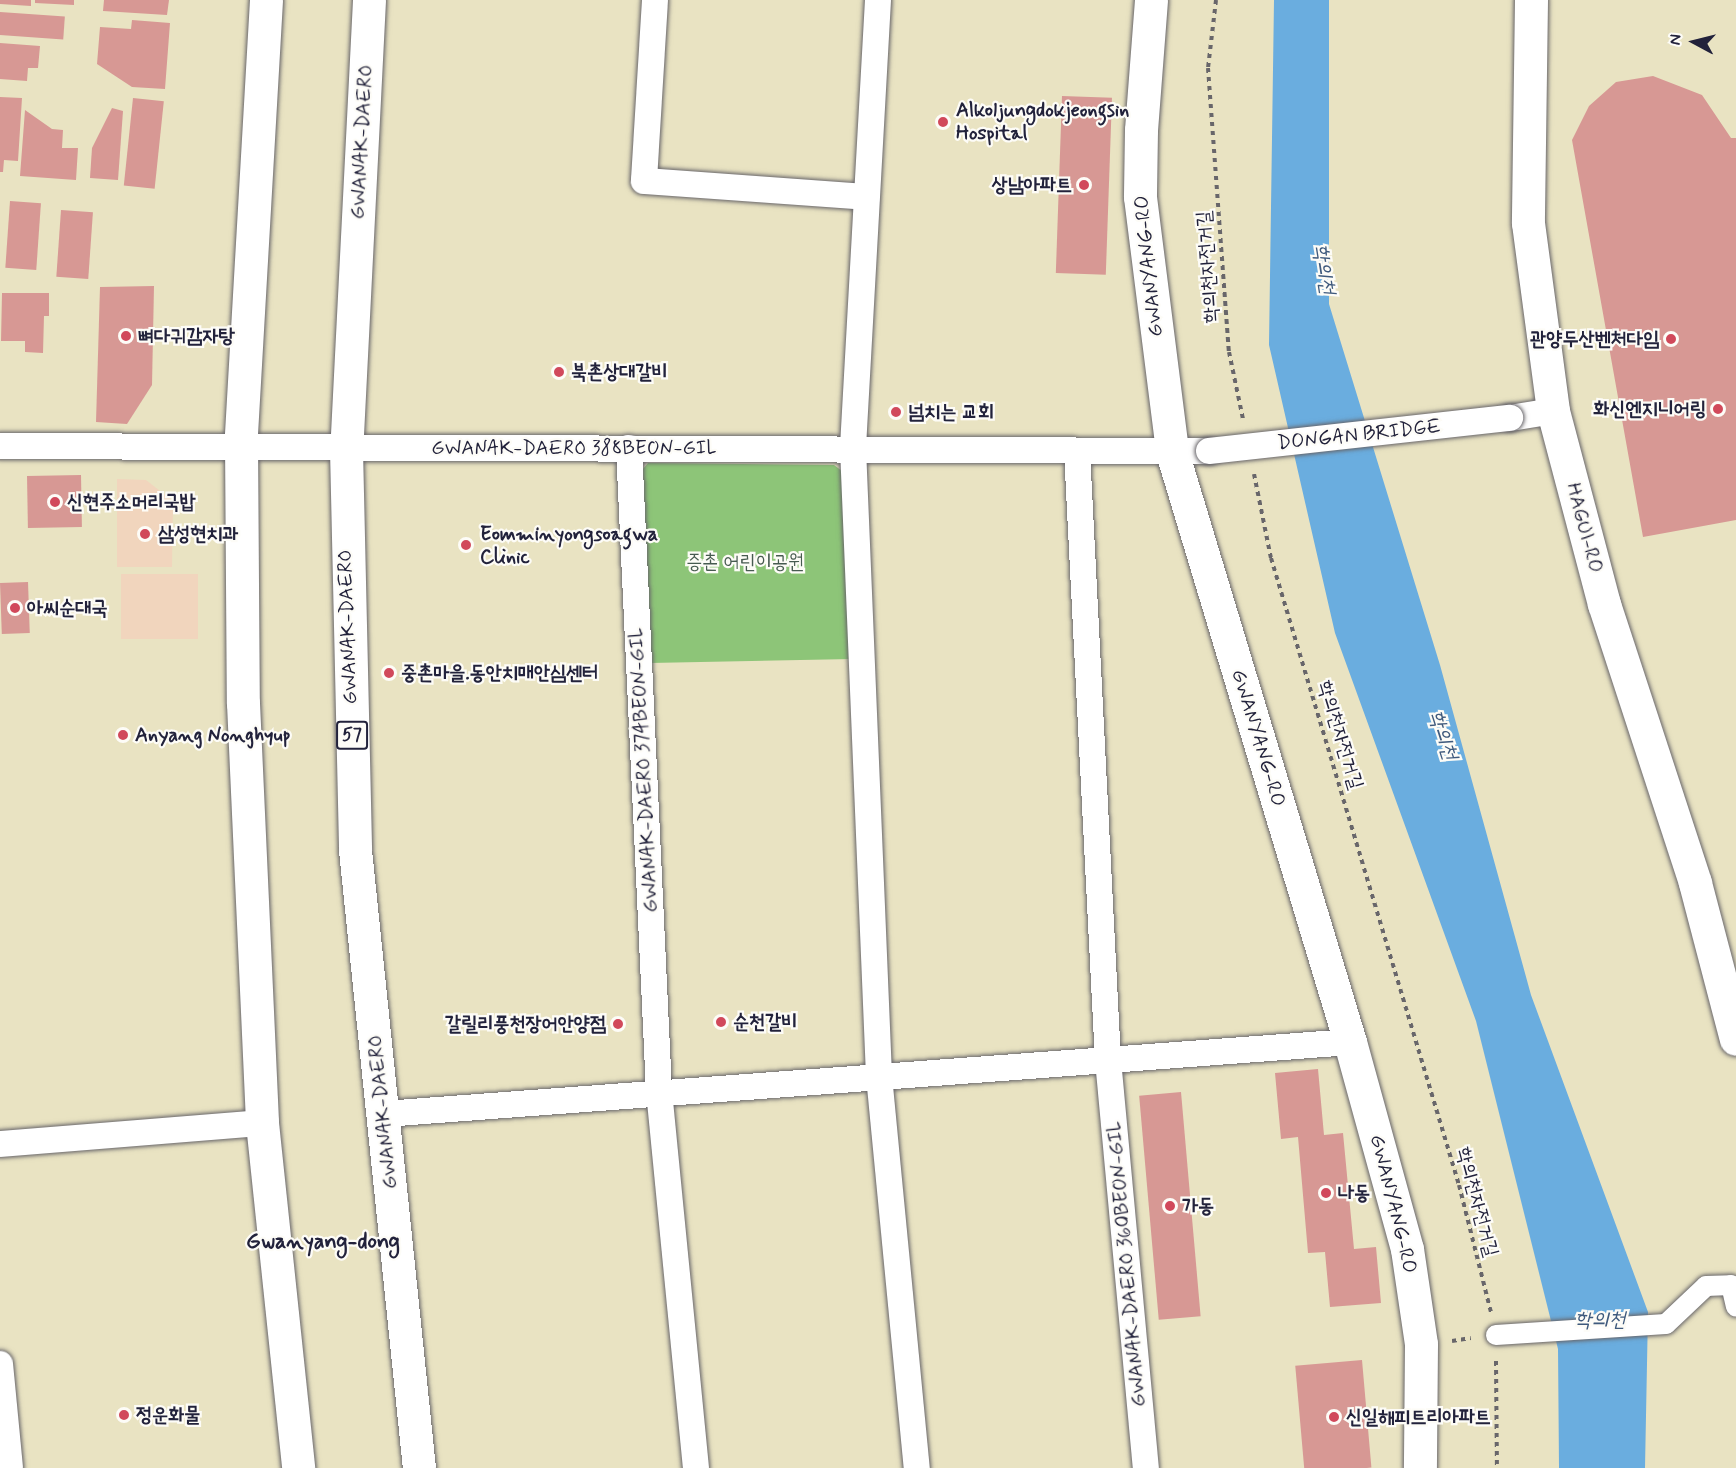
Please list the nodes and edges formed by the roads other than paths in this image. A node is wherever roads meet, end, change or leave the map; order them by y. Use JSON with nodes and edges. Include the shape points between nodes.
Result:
{"nodes":[{"id":1,"x":266,"y":0,"type":"edge"},
{"id":2,"x":369,"y":0,"type":"edge"},
{"id":3,"x":655,"y":0,"type":"edge"},
{"id":4,"x":878,"y":0,"type":"edge"},
{"id":5,"x":1151,"y":0,"type":"edge"},
{"id":6,"x":1531,"y":0,"type":"edge"},
{"id":7,"x":866,"y":197,"type":"junction"},
{"id":8,"x":1553,"y":411,"type":"junction"},
{"id":9,"x":0,"y":446,"type":"edge"},
{"id":10,"x":242,"y":447,"type":"junction"},
{"id":11,"x":346,"y":448,"type":"junction"},
{"id":12,"x":629,"y":448,"type":"junction"},
{"id":13,"x":853,"y":448,"type":"junction"},
{"id":14,"x":1077,"y":451,"type":"junction"},
{"id":15,"x":1172,"y":452,"type":"junction"},
{"id":16,"x":1736,"y":1039,"type":"edge"},
{"id":17,"x":1350,"y":1042,"type":"junction"},
{"id":18,"x":1108,"y":1060,"type":"junction"},
{"id":19,"x":879,"y":1076,"type":"junction"},
{"id":20,"x":659,"y":1091,"type":"junction"},
{"id":21,"x":384,"y":1114,"type":"junction"},
{"id":22,"x":262,"y":1123,"type":"junction"},
{"id":23,"x":0,"y":1144,"type":"edge"},
{"id":24,"x":1736,"y":1306,"type":"edge"},
{"id":25,"x":1506,"y":1335,"type":"road end"},
{"id":26,"x":0,"y":1364,"type":"edge"},
{"id":27,"x":10,"y":1468,"type":"edge"},
{"id":28,"x":298,"y":1468,"type":"edge"},
{"id":29,"x":419,"y":1468,"type":"edge"},
{"id":30,"x":696,"y":1468,"type":"edge"},
{"id":31,"x":917,"y":1468,"type":"edge"},
{"id":32,"x":1146,"y":1468,"type":"edge"},
{"id":33,"x":1420,"y":1468,"type":"edge"}],
"edges":[{"from":1,"to":10,"type":"main road"},
{"from":2,"to":11,"type":"main road","name":"GWANAK-DAERO","number":"57"},
{"from":3,"to":7,"type":"street","via":[[644,181]]},
{"from":4,"to":7,"type":"street"},
{"from":5,"to":15,"type":"main road","name":"GWANYANG-RO","via":[[1140,197]]},
{"from":6,"to":8,"type":"main road","name":"HAGUI-RO","via":[[1528,223]]},
{"from":7,"to":13,"type":"street"},
{"from":8,"to":15,"type":"street","name":"DONGAN BRIDGE","bridge":true,"via":[[1209,452]]},
{"from":8,"to":16,"type":"main road","name":"HAGUI-RO","via":[[1604,604],[1695,883]]},
{"from":9,"to":10,"type":"street","name":"GWANAK-DAERO 388BEON-GIL"},
{"from":10,"to":11,"type":"street","name":"GWANAK-DAERO 388BEON-GIL"},
{"from":10,"to":22,"type":"main road","via":[[243,703]]},
{"from":11,"to":12,"type":"street","name":"GWANAK-DAERO 388BEON-GIL"},
{"from":11,"to":21,"type":"main road","name":"GWANAK-DAERO","number":"57","via":[[355,850]]},
{"from":12,"to":13,"type":"street","name":"GWANAK-DAERO 388BEON-GIL"},
{"from":12,"to":20,"type":"street","name":"GWANAK-DAERO 374BEON-GIL"},
{"from":13,"to":14,"type":"street","name":"GWANAK-DAERO 388BEON-GIL"},
{"from":13,"to":19,"type":"street"},
{"from":14,"to":15,"type":"street","name":"GWANAK-DAERO 388BEON-GIL"},
{"from":14,"to":18,"type":"street"},
{"from":15,"to":17,"type":"main road","name":"GWANYANG-RO"},
{"from":17,"to":18,"type":"street"},
{"from":17,"to":33,"type":"main road","name":"GWANYANG-RO","via":[[1407,1249],[1421,1344]]},
{"from":18,"to":19,"type":"street"},
{"from":18,"to":32,"type":"street","name":"GWANAK-DAERO 360BEON-GIL"},
{"from":19,"to":20,"type":"street"},
{"from":19,"to":31,"type":"street"},
{"from":20,"to":21,"type":"street"},
{"from":20,"to":30,"type":"street"},
{"from":21,"to":29,"type":"main road","name":"GWANAK-DAERO","number":"57"},
{"from":22,"to":23,"type":"street"},
{"from":22,"to":28,"type":"main road"},
{"from":24,"to":25,"type":"street","via":[[1731,1285],[1706,1286],[1666,1324]]},
{"from":26,"to":27,"type":"street"}]}
